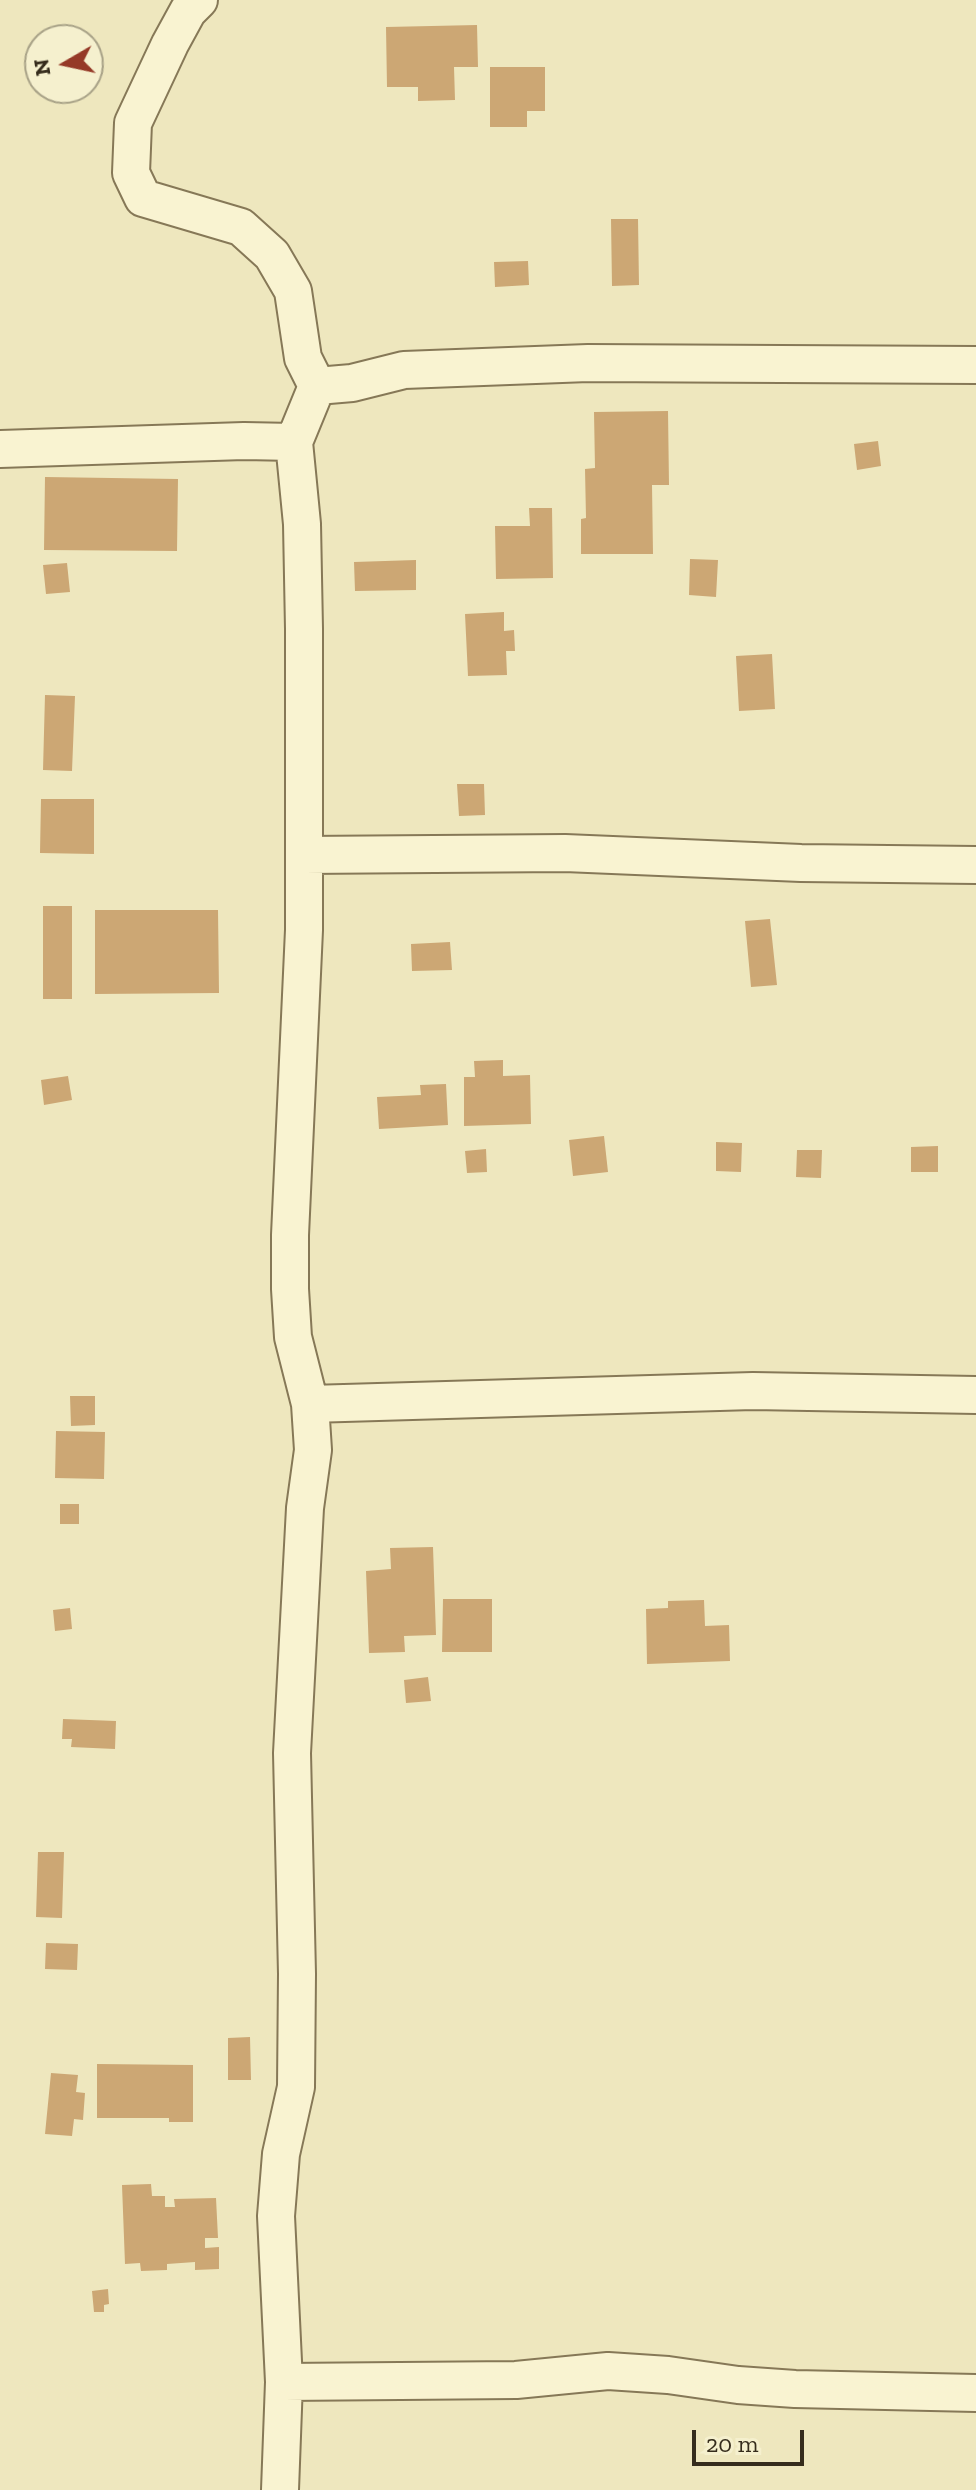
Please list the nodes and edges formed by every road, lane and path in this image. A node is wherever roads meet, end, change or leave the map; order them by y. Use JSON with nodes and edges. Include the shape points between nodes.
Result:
{"nodes":[{"id":1,"x":199,"y":0,"type":"edge"},
{"id":2,"x":976,"y":365,"type":"edge"},
{"id":3,"x":317,"y":386,"type":"junction"},
{"id":4,"x":294,"y":442,"type":"junction"},
{"id":5,"x":0,"y":449,"type":"edge"},
{"id":6,"x":304,"y":855,"type":"junction"},
{"id":7,"x":976,"y":865,"type":"edge"},
{"id":8,"x":976,"y":1395,"type":"edge"},
{"id":9,"x":310,"y":1404,"type":"junction"},
{"id":10,"x":284,"y":2382,"type":"junction"},
{"id":11,"x":976,"y":2393,"type":"edge"},
{"id":12,"x":280,"y":2490,"type":"edge"}],
"edges":[{"from":1,"to":3,"type":"street","via":[[170,44],[133,123],[131,173],[143,198],[241,227],[272,255],[293,291],[303,358]]},
{"from":2,"to":3,"type":"street","via":[[588,363],[404,370]]},
{"from":3,"to":4,"type":"street"},
{"from":4,"to":5,"type":"street"},
{"from":4,"to":6,"type":"street","via":[[302,524]]},
{"from":6,"to":7,"type":"street","via":[[565,853]]},
{"from":6,"to":9,"type":"street","via":[[290,1275],[293,1337]]},
{"from":8,"to":9,"type":"street","via":[[753,1391]]},
{"from":9,"to":10,"type":"street","via":[[313,1450],[292,1753],[296,2087],[281,2154],[276,2216]]},
{"from":10,"to":11,"type":"street","via":[[516,2380],[608,2371],[795,2389]]},
{"from":10,"to":12,"type":"street"}]}
